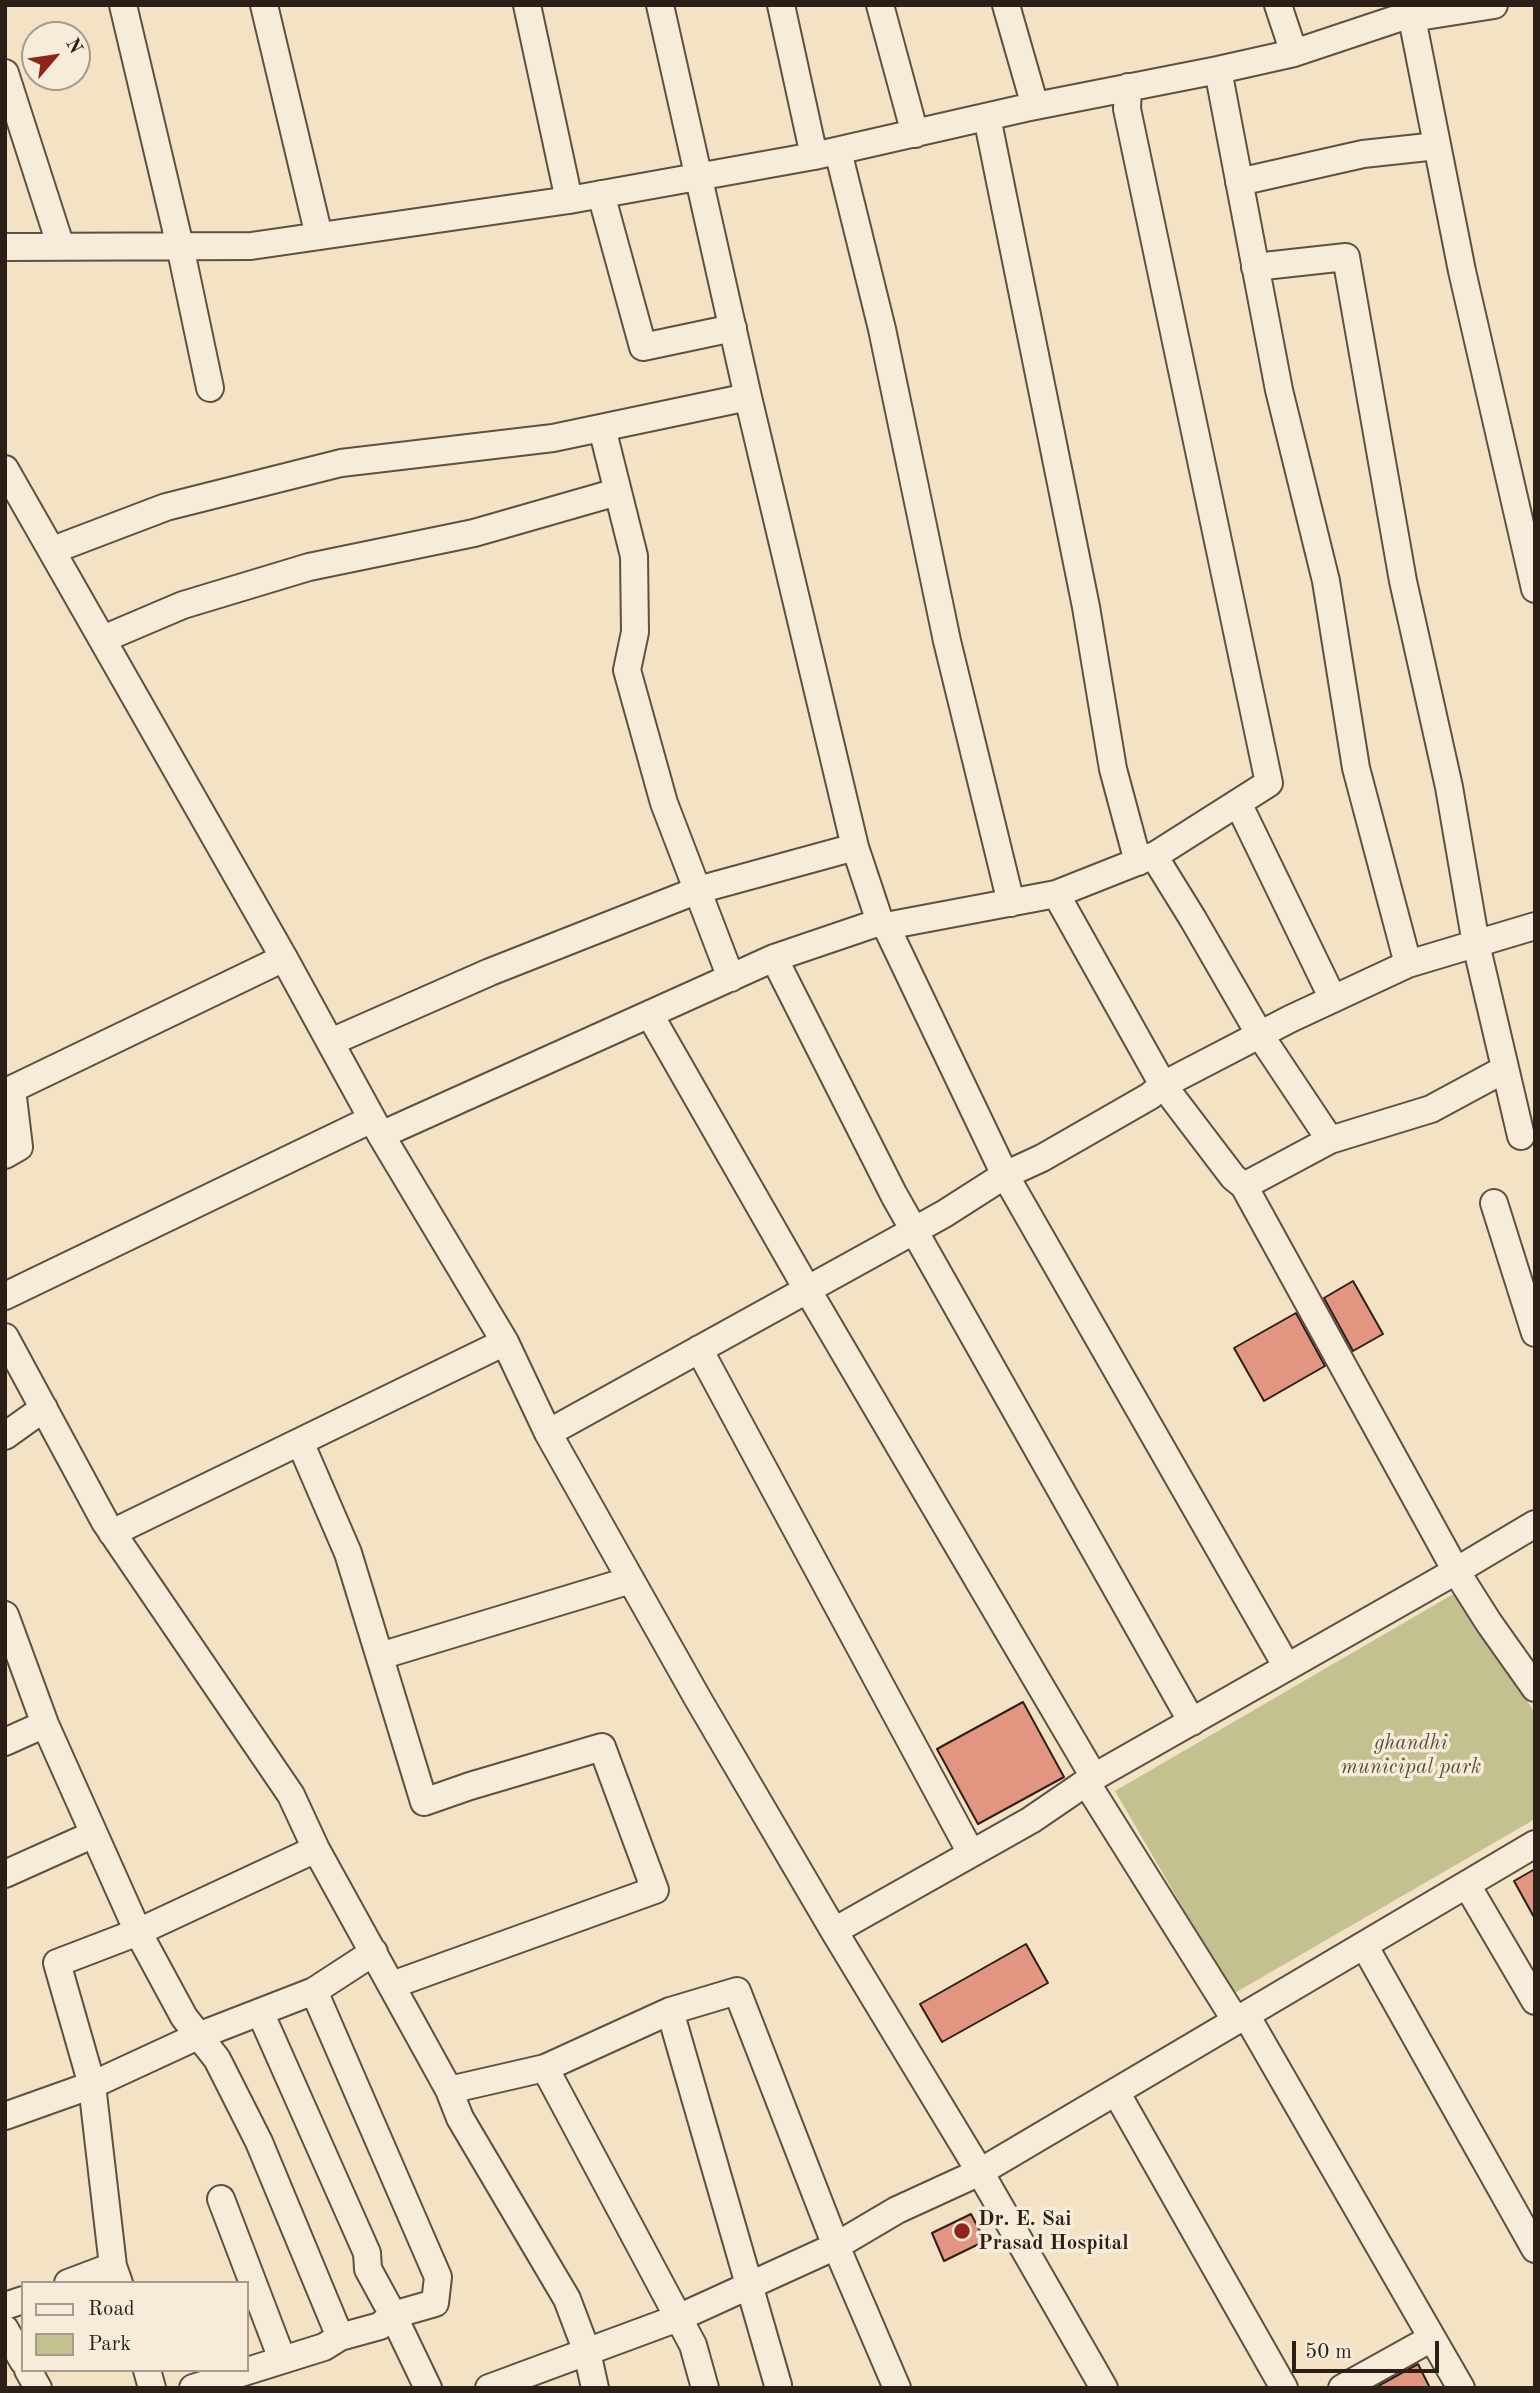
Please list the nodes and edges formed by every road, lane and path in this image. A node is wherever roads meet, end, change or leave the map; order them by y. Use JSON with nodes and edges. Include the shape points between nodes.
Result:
{"nodes":[{"id":1,"x":123,"y":5,"type":"edge"},
{"id":2,"x":264,"y":5,"type":"edge"},
{"id":3,"x":527,"y":5,"type":"edge"},
{"id":4,"x":660,"y":5,"type":"edge"},
{"id":5,"x":781,"y":5,"type":"edge"},
{"id":6,"x":880,"y":5,"type":"edge"},
{"id":7,"x":1006,"y":5,"type":"edge"},
{"id":8,"x":1278,"y":5,"type":"edge"},
{"id":9,"x":1494,"y":5,"type":"edge"},
{"id":10,"x":1410,"y":12,"type":"edge"},
{"id":11,"x":1294,"y":53,"type":"junction"},
{"id":12,"x":1218,"y":70,"type":"junction"},
{"id":13,"x":5,"y":73,"type":"edge"},
{"id":14,"x":1128,"y":87,"type":"junction"},
{"id":15,"x":1035,"y":106,"type":"junction"},
{"id":16,"x":987,"y":117,"type":"junction"},
{"id":17,"x":915,"y":134,"type":"junction"},
{"id":18,"x":1437,"y":146,"type":"junction"},
{"id":19,"x":826,"y":153,"type":"junction"},
{"id":20,"x":699,"y":176,"type":"junction"},
{"id":21,"x":1239,"y":182,"type":"junction"},
{"id":22,"x":601,"y":194,"type":"junction"},
{"id":23,"x":569,"y":200,"type":"junction"},
{"id":24,"x":319,"y":236,"type":"junction"},
{"id":25,"x":180,"y":246,"type":"junction"},
{"id":26,"x":5,"y":247,"type":"edge"},
{"id":27,"x":61,"y":247,"type":"junction"},
{"id":28,"x":1255,"y":267,"type":"junction"},
{"id":29,"x":733,"y":328,"type":"junction"},
{"id":30,"x":210,"y":388,"type":"dead end"},
{"id":31,"x":748,"y":397,"type":"junction"},
{"id":32,"x":602,"y":428,"type":"junction"},
{"id":33,"x":5,"y":469,"type":"edge"},
{"id":34,"x":617,"y":492,"type":"junction"},
{"id":35,"x":53,"y":550,"type":"junction"},
{"id":36,"x":1535,"y":589,"type":"edge"},
{"id":37,"x":103,"y":639,"type":"junction"},
{"id":38,"x":1238,"y":803,"type":"junction"},
{"id":39,"x":855,"y":847,"type":"junction"},
{"id":40,"x":1146,"y":859,"type":"junction"},
{"id":41,"x":698,"y":890,"type":"junction"},
{"id":42,"x":1056,"y":894,"type":"junction"},
{"id":43,"x":1011,"y":903,"type":"junction"},
{"id":44,"x":883,"y":924,"type":"junction"},
{"id":45,"x":1535,"y":926,"type":"edge"},
{"id":46,"x":1476,"y":944,"type":"junction"},
{"id":47,"x":284,"y":958,"type":"junction"},
{"id":48,"x":774,"y":958,"type":"junction"},
{"id":49,"x":1408,"y":964,"type":"junction"},
{"id":50,"x":732,"y":978,"type":"junction"},
{"id":51,"x":1333,"y":999,"type":"junction"},
{"id":52,"x":650,"y":1015,"type":"junction"},
{"id":53,"x":1260,"y":1035,"type":"junction"},
{"id":54,"x":331,"y":1042,"type":"junction"},
{"id":55,"x":1505,"y":1069,"type":"junction"},
{"id":56,"x":1163,"y":1085,"type":"junction"},
{"id":57,"x":377,"y":1127,"type":"junction"},
{"id":58,"x":1521,"y":1136,"type":"dead end"},
{"id":59,"x":1330,"y":1140,"type":"junction"},
{"id":60,"x":5,"y":1155,"type":"edge"},
{"id":61,"x":1005,"y":1175,"type":"junction"},
{"id":62,"x":1244,"y":1186,"type":"junction"},
{"id":63,"x":1493,"y":1203,"type":"dead end"},
{"id":64,"x":914,"y":1230,"type":"junction"},
{"id":65,"x":807,"y":1289,"type":"junction"},
{"id":66,"x":5,"y":1296,"type":"edge"},
{"id":67,"x":1535,"y":1333,"type":"edge"},
{"id":68,"x":5,"y":1337,"type":"edge"},
{"id":69,"x":505,"y":1342,"type":"junction"},
{"id":70,"x":699,"y":1349,"type":"junction"},
{"id":71,"x":44,"y":1408,"type":"junction"},
{"id":72,"x":548,"y":1433,"type":"junction"},
{"id":73,"x":5,"y":1436,"type":"edge"},
{"id":74,"x":300,"y":1442,"type":"junction"},
{"id":75,"x":1535,"y":1524,"type":"edge"},
{"id":76,"x":112,"y":1533,"type":"junction"},
{"id":77,"x":1456,"y":1570,"type":"junction"},
{"id":78,"x":631,"y":1580,"type":"junction"},
{"id":79,"x":7,"y":1629,"type":"edge"},
{"id":80,"x":380,"y":1656,"type":"junction"},
{"id":81,"x":1287,"y":1667,"type":"junction"},
{"id":82,"x":1535,"y":1688,"type":"edge"},
{"id":83,"x":1192,"y":1722,"type":"junction"},
{"id":84,"x":45,"y":1724,"type":"junction"},
{"id":85,"x":5,"y":1742,"type":"edge"},
{"id":86,"x":1090,"y":1780,"type":"junction"},
{"id":87,"x":94,"y":1834,"type":"junction"},
{"id":88,"x":1535,"y":1844,"type":"edge"},
{"id":89,"x":316,"y":1849,"type":"junction"},
{"id":90,"x":971,"y":1853,"type":"junction"},
{"id":91,"x":5,"y":1874,"type":"edge"},
{"id":92,"x":1467,"y":1885,"type":"junction"},
{"id":93,"x":834,"y":1931,"type":"junction"},
{"id":94,"x":138,"y":1932,"type":"junction"},
{"id":95,"x":1364,"y":1945,"type":"junction"},
{"id":96,"x":374,"y":1952,"type":"junction"},
{"id":97,"x":392,"y":1985,"type":"junction"},
{"id":98,"x":314,"y":1991,"type":"junction"},
{"id":99,"x":1535,"y":2001,"type":"edge"},
{"id":100,"x":670,"y":2011,"type":"junction"},
{"id":101,"x":260,"y":2012,"type":"junction"},
{"id":102,"x":1241,"y":2018,"type":"junction"},
{"id":103,"x":198,"y":2036,"type":"junction"},
{"id":104,"x":545,"y":2068,"type":"junction"},
{"id":105,"x":92,"y":2085,"type":"junction"},
{"id":106,"x":449,"y":2090,"type":"junction"},
{"id":107,"x":1116,"y":2092,"type":"junction"},
{"id":108,"x":5,"y":2116,"type":"edge"},
{"id":109,"x":980,"y":2172,"type":"junction"},
{"id":110,"x":221,"y":2199,"type":"dead end"},
{"id":111,"x":836,"y":2246,"type":"junction"},
{"id":112,"x":1535,"y":2249,"type":"edge"},
{"id":113,"x":116,"y":2274,"type":"edge"},
{"id":114,"x":79,"y":2281,"type":"edge"},
{"id":115,"x":748,"y":2286,"type":"junction"},
{"id":116,"x":393,"y":2315,"type":"junction"},
{"id":117,"x":678,"y":2318,"type":"junction"},
{"id":118,"x":5,"y":2329,"type":"edge"},
{"id":119,"x":340,"y":2337,"type":"junction"},
{"id":120,"x":1433,"y":2338,"type":"junction"},
{"id":121,"x":587,"y":2352,"type":"junction"},
{"id":122,"x":21,"y":2357,"type":"edge"},
{"id":123,"x":282,"y":2359,"type":"junction"},
{"id":124,"x":248,"y":2370,"type":"edge"},
{"id":125,"x":29,"y":2372,"type":"edge"},
{"id":126,"x":242,"y":2372,"type":"edge"},
{"id":127,"x":506,"y":2385,"type":"edge"},
{"id":128,"x":778,"y":2385,"type":"dead end"},
{"id":129,"x":38,"y":2388,"type":"edge"},
{"id":130,"x":193,"y":2388,"type":"edge"},
{"id":131,"x":428,"y":2388,"type":"edge"},
{"id":132,"x":595,"y":2388,"type":"edge"},
{"id":133,"x":705,"y":2388,"type":"edge"},
{"id":134,"x":897,"y":2388,"type":"edge"},
{"id":135,"x":1104,"y":2388,"type":"edge"},
{"id":136,"x":1284,"y":2388,"type":"edge"},
{"id":137,"x":1342,"y":2388,"type":"edge"},
{"id":138,"x":1461,"y":2388,"type":"edge"}],
"edges":[{"from":1,"to":25,"type":"street"},
{"from":2,"to":24,"type":"street"},
{"from":3,"to":23,"type":"street"},
{"from":4,"to":20,"type":"street"},
{"from":5,"to":19,"type":"street"},
{"from":6,"to":17,"type":"street"},
{"from":7,"to":15,"type":"street"},
{"from":8,"to":11,"type":"street"},
{"from":9,"to":10,"type":"street"},
{"from":10,"to":11,"type":"street"},
{"from":10,"to":18,"type":"street"},
{"from":11,"to":12,"type":"street"},
{"from":12,"to":14,"type":"street"},
{"from":12,"to":21,"type":"street"},
{"from":13,"to":27,"type":"street"},
{"from":14,"to":15,"type":"street"},
{"from":14,"to":38,"type":"street","via":[[1127,109],[1269,783]]},
{"from":15,"to":16,"type":"street"},
{"from":16,"to":17,"type":"street"},
{"from":16,"to":40,"type":"street","via":[[1083,593],[1113,769]]},
{"from":17,"to":19,"type":"street"},
{"from":18,"to":21,"type":"street","via":[[1363,154]]},
{"from":18,"to":36,"type":"street"},
{"from":19,"to":20,"type":"street"},
{"from":19,"to":43,"type":"street","via":[[882,329],[947,641]]},
{"from":20,"to":22,"type":"street"},
{"from":20,"to":29,"type":"street"},
{"from":21,"to":28,"type":"street"},
{"from":22,"to":23,"type":"street"},
{"from":22,"to":29,"type":"street","via":[[643,347]]},
{"from":23,"to":24,"type":"street"},
{"from":24,"to":25,"type":"street","via":[[251,246]]},
{"from":25,"to":27,"type":"street"},
{"from":25,"to":30,"type":"street"},
{"from":26,"to":27,"type":"street"},
{"from":28,"to":46,"type":"street","via":[[1346,257]]},
{"from":28,"to":49,"type":"street","via":[[1279,390],[1326,581],[1356,768]]},
{"from":29,"to":31,"type":"street"},
{"from":31,"to":32,"type":"street"},
{"from":31,"to":39,"type":"street"},
{"from":32,"to":34,"type":"street"},
{"from":32,"to":35,"type":"street","via":[[341,463],[166,508]]},
{"from":33,"to":35,"type":"street"},
{"from":34,"to":37,"type":"street","via":[[474,533],[309,567],[183,605]]},
{"from":34,"to":41,"type":"street","via":[[634,556],[635,632],[627,670],[664,803]]},
{"from":35,"to":37,"type":"street"},
{"from":37,"to":47,"type":"street"},
{"from":38,"to":40,"type":"street"},
{"from":38,"to":51,"type":"street"},
{"from":39,"to":41,"type":"street"},
{"from":39,"to":44,"type":"street"},
{"from":40,"to":42,"type":"street"},
{"from":40,"to":53,"type":"street","via":[[1194,919]]},
{"from":41,"to":50,"type":"street"},
{"from":41,"to":54,"type":"street","via":[[490,972]]},
{"from":42,"to":43,"type":"street"},
{"from":42,"to":56,"type":"street"},
{"from":43,"to":44,"type":"street"},
{"from":44,"to":48,"type":"street"},
{"from":44,"to":61,"type":"street"},
{"from":45,"to":46,"type":"street"},
{"from":46,"to":49,"type":"street"},
{"from":46,"to":55,"type":"street"},
{"from":47,"to":54,"type":"street"},
{"from":47,"to":60,"type":"street","via":[[12,1089],[19,1147]]},
{"from":48,"to":50,"type":"street"},
{"from":48,"to":64,"type":"street"},
{"from":49,"to":51,"type":"street"},
{"from":50,"to":52,"type":"street"},
{"from":51,"to":53,"type":"street"},
{"from":52,"to":57,"type":"street"},
{"from":52,"to":65,"type":"street"},
{"from":53,"to":56,"type":"street"},
{"from":53,"to":59,"type":"street"},
{"from":54,"to":57,"type":"street"},
{"from":55,"to":58,"type":"street"},
{"from":55,"to":59,"type":"street","via":[[1431,1110]]},
{"from":56,"to":61,"type":"street","via":[[1042,1158]]},
{"from":56,"to":62,"type":"street"},
{"from":57,"to":66,"type":"street"},
{"from":57,"to":69,"type":"street"},
{"from":59,"to":62,"type":"street"},
{"from":61,"to":64,"type":"street"},
{"from":61,"to":81,"type":"street"},
{"from":62,"to":77,"type":"street"},
{"from":63,"to":67,"type":"street"},
{"from":64,"to":65,"type":"street"},
{"from":64,"to":83,"type":"street"},
{"from":65,"to":70,"type":"street"},
{"from":65,"to":86,"type":"street"},
{"from":68,"to":71,"type":"street"},
{"from":69,"to":72,"type":"street"},
{"from":69,"to":74,"type":"street"},
{"from":70,"to":72,"type":"street"},
{"from":70,"to":90,"type":"street"},
{"from":71,"to":73,"type":"street"},
{"from":71,"to":76,"type":"street"},
{"from":72,"to":78,"type":"street"},
{"from":74,"to":76,"type":"street"},
{"from":74,"to":80,"type":"street","via":[[348,1553]]},
{"from":75,"to":77,"type":"street"},
{"from":76,"to":89,"type":"street","via":[[290,1795]]},
{"from":77,"to":81,"type":"street"},
{"from":77,"to":82,"type":"street"},
{"from":78,"to":80,"type":"street"},
{"from":78,"to":93,"type":"street"},
{"from":79,"to":84,"type":"street"},
{"from":80,"to":97,"type":"street","via":[[424,1802],[602,1747],[655,1890]]},
{"from":81,"to":83,"type":"street"},
{"from":83,"to":86,"type":"street"},
{"from":84,"to":85,"type":"street"},
{"from":84,"to":87,"type":"street"},
{"from":86,"to":90,"type":"street"},
{"from":86,"to":102,"type":"street"},
{"from":87,"to":91,"type":"street"},
{"from":87,"to":94,"type":"street"},
{"from":88,"to":92,"type":"street"},
{"from":89,"to":94,"type":"street"},
{"from":89,"to":96,"type":"street"},
{"from":90,"to":93,"type":"street"},
{"from":92,"to":95,"type":"street"},
{"from":92,"to":99,"type":"street"},
{"from":93,"to":109,"type":"street"},
{"from":94,"to":103,"type":"street"},
{"from":94,"to":105,"type":"street","via":[[57,1963]]},
{"from":95,"to":102,"type":"street"},
{"from":95,"to":112,"type":"street"},
{"from":96,"to":97,"type":"street"},
{"from":96,"to":98,"type":"street"},
{"from":97,"to":106,"type":"street"},
{"from":98,"to":101,"type":"street"},
{"from":98,"to":116,"type":"street","via":[[438,2277],[435,2303]]},
{"from":100,"to":104,"type":"street"},
{"from":100,"to":111,"type":"street","via":[[737,1991]]},
{"from":100,"to":115,"type":"street"},
{"from":101,"to":103,"type":"street"},
{"from":101,"to":116,"type":"street","via":[[367,2253],[368,2269]]},
{"from":102,"to":107,"type":"street"},
{"from":102,"to":120,"type":"street"},
{"from":103,"to":105,"type":"street"},
{"from":103,"to":119,"type":"street","via":[[216,2059],[259,2142]]},
{"from":104,"to":106,"type":"street"},
{"from":104,"to":117,"type":"street"},
{"from":105,"to":108,"type":"street"},
{"from":105,"to":113,"type":"street"},
{"from":106,"to":121,"type":"street","via":[[460,2118],[567,2299]]},
{"from":107,"to":109,"type":"street"},
{"from":107,"to":136,"type":"street"},
{"from":109,"to":111,"type":"street","via":[[897,2210]]},
{"from":109,"to":135,"type":"street"},
{"from":110,"to":123,"type":"street"},
{"from":111,"to":115,"type":"street"},
{"from":111,"to":134,"type":"street"},
{"from":113,"to":114,"type":"street"},
{"from":115,"to":117,"type":"street"},
{"from":115,"to":128,"type":"street"},
{"from":116,"to":119,"type":"street","via":[[380,2326]]},
{"from":116,"to":131,"type":"street"},
{"from":117,"to":121,"type":"street"},
{"from":117,"to":133,"type":"street","via":[[693,2345]]},
{"from":118,"to":122,"type":"street"},
{"from":119,"to":123,"type":"street","via":[[324,2347]]},
{"from":120,"to":137,"type":"street"},
{"from":120,"to":138,"type":"street"},
{"from":121,"to":127,"type":"street"},
{"from":121,"to":132,"type":"street"},
{"from":123,"to":124,"type":"street"},
{"from":125,"to":129,"type":"street"},
{"from":126,"to":130,"type":"street"}]}
